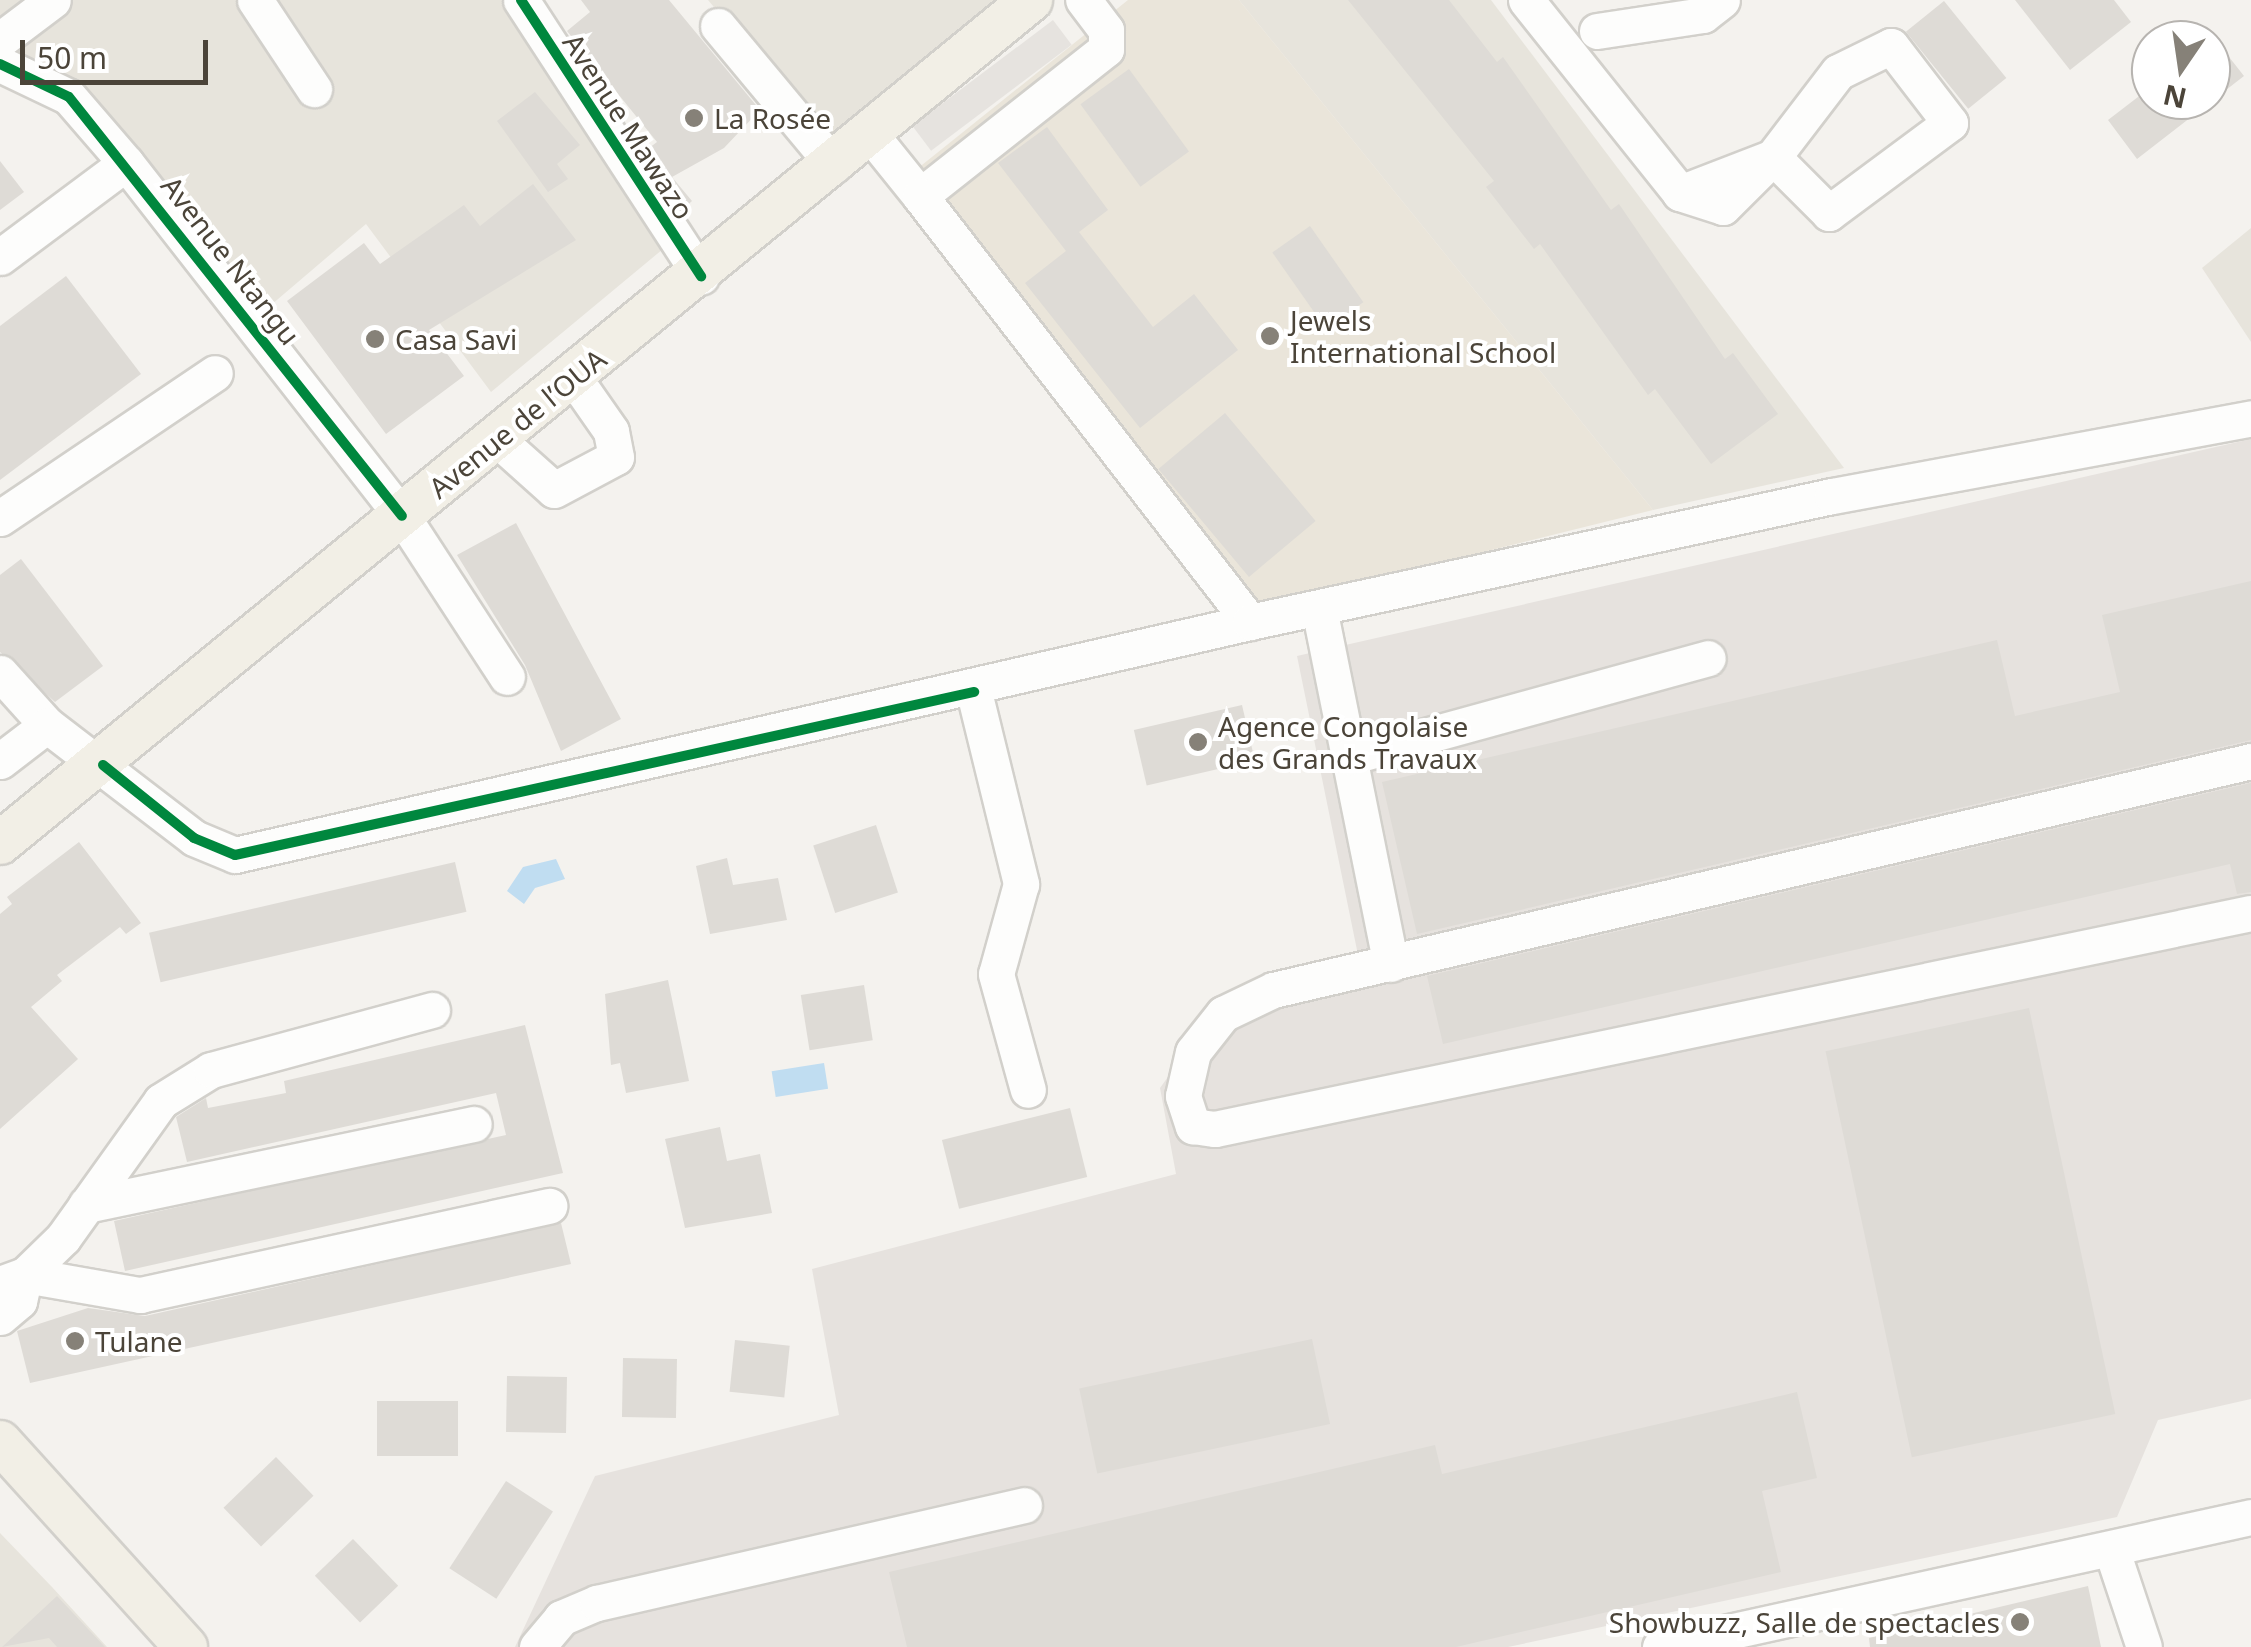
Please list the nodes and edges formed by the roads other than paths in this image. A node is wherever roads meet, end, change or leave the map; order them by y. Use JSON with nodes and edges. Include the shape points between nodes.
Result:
{"nodes":[{"id":1,"x":53,"y":0,"type":"edge"},
{"id":2,"x":255,"y":0,"type":"edge"},
{"id":3,"x":521,"y":0,"type":"edge"},
{"id":4,"x":1083,"y":0,"type":"edge"},
{"id":5,"x":1526,"y":0,"type":"edge"},
{"id":6,"x":1722,"y":0,"type":"edge"},
{"id":7,"x":1023,"y":3,"type":"edge"},
{"id":8,"x":718,"y":26,"type":"dead end"},
{"id":9,"x":1597,"y":31,"type":"dead end"},
{"id":10,"x":0,"y":40,"type":"edge"},
{"id":11,"x":0,"y":64,"type":"edge"},
{"id":12,"x":314,"y":89,"type":"dead end"},
{"id":13,"x":871,"y":135,"type":"junction"},
{"id":14,"x":1773,"y":158,"type":"junction"},
{"id":15,"x":126,"y":163,"type":"junction"},
{"id":16,"x":834,"y":166,"type":"junction"},
{"id":17,"x":920,"y":196,"type":"junction"},
{"id":18,"x":0,"y":257,"type":"edge"},
{"id":19,"x":701,"y":276,"type":"junction"},
{"id":20,"x":215,"y":373,"type":"dead end"},
{"id":21,"x":574,"y":378,"type":"junction"},
{"id":22,"x":2251,"y":418,"type":"edge"},
{"id":23,"x":497,"y":439,"type":"junction"},
{"id":24,"x":402,"y":516,"type":"junction"},
{"id":25,"x":0,"y":518,"type":"edge"},
{"id":26,"x":1320,"y":608,"type":"junction"},
{"id":27,"x":1250,"y":622,"type":"junction"},
{"id":28,"x":1708,"y":658,"type":"dead end"},
{"id":29,"x":0,"y":673,"type":"edge"},
{"id":30,"x":507,"y":678,"type":"dead end"},
{"id":31,"x":974,"y":692,"type":"junction"},
{"id":32,"x":47,"y":726,"type":"junction"},
{"id":33,"x":1349,"y":757,"type":"junction"},
{"id":34,"x":0,"y":761,"type":"edge"},
{"id":35,"x":2251,"y":761,"type":"edge"},
{"id":36,"x":103,"y":765,"type":"junction"},
{"id":37,"x":0,"y":843,"type":"edge"},
{"id":38,"x":2251,"y":913,"type":"edge"},
{"id":39,"x":1391,"y":964,"type":"junction"},
{"id":40,"x":432,"y":1010,"type":"dead end"},
{"id":41,"x":1028,"y":1090,"type":"dead end"},
{"id":42,"x":474,"y":1124,"type":"dead end"},
{"id":43,"x":86,"y":1205,"type":"junction"},
{"id":44,"x":549,"y":1206,"type":"dead end"},
{"id":45,"x":12,"y":1280,"type":"edge"},
{"id":46,"x":0,"y":1317,"type":"edge"},
{"id":47,"x":0,"y":1442,"type":"edge"},
{"id":48,"x":1024,"y":1504,"type":"dead end"},
{"id":49,"x":2251,"y":1518,"type":"edge"},
{"id":50,"x":2112,"y":1552,"type":"junction"},
{"id":51,"x":186,"y":1647,"type":"edge"},
{"id":52,"x":538,"y":1647,"type":"edge"},
{"id":53,"x":1660,"y":1647,"type":"edge"},
{"id":54,"x":2144,"y":1647,"type":"edge"}],
"edges":[{"from":1,"to":10,"type":"street"},
{"from":2,"to":12,"type":"street"},
{"from":3,"to":19,"type":"street","name":"Avenue Mawazo"},
{"from":4,"to":17,"type":"street","via":[[1106,30],[1106,49]]},
{"from":5,"to":14,"type":"street","via":[[1680,193]]},
{"from":6,"to":9,"type":"street","via":[[1703,15]]},
{"from":7,"to":13,"type":"main road","name":"Avenue de l’OUA"},
{"from":8,"to":16,"type":"street"},
{"from":11,"to":15,"type":"street","name":"Avenue Ntangu","via":[[69,98]]},
{"from":13,"to":16,"type":"main road","name":"Avenue de l’OUA"},
{"from":13,"to":17,"type":"street"},
{"from":14,"to":14,"type":"street","via":[[1829,213],[1950,123],[1891,46],[1838,72]]},
{"from":15,"to":18,"type":"street"},
{"from":15,"to":24,"type":"street","name":"Avenue Ntangu"},
{"from":16,"to":19,"type":"main road","name":"Avenue de l’OUA"},
{"from":17,"to":27,"type":"street"},
{"from":19,"to":21,"type":"main road","name":"Avenue de l’OUA"},
{"from":20,"to":25,"type":"street"},
{"from":21,"to":23,"type":"main road","name":"Avenue de l’OUA"},
{"from":21,"to":23,"type":"street","via":[[610,431],[616,457],[554,490]]},
{"from":22,"to":26,"type":"street","via":[[1832,496]]},
{"from":23,"to":24,"type":"main road","name":"Avenue de l’OUA"},
{"from":24,"to":30,"type":"street","name":"Avenue Ntangu"},
{"from":24,"to":36,"type":"main road","name":"Avenue de l’OUA"},
{"from":26,"to":27,"type":"street"},
{"from":26,"to":33,"type":"street"},
{"from":27,"to":31,"type":"street"},
{"from":28,"to":33,"type":"street"},
{"from":29,"to":32,"type":"street"},
{"from":31,"to":36,"type":"street","via":[[236,855],[194,838]]},
{"from":31,"to":41,"type":"street","via":[[1021,884],[997,990]]},
{"from":32,"to":34,"type":"street"},
{"from":32,"to":36,"type":"street"},
{"from":33,"to":39,"type":"street"},
{"from":35,"to":39,"type":"street"},
{"from":36,"to":37,"type":"main road","name":"Avenue de l’OUA"},
{"from":38,"to":39,"type":"street","via":[[1215,1130],[1194,1126],[1185,1071],[1223,1014],[1274,990]]},
{"from":40,"to":43,"type":"street","via":[[211,1070],[148,1115]]},
{"from":42,"to":43,"type":"street"},
{"from":43,"to":45,"type":"street"},
{"from":44,"to":45,"type":"street","via":[[140,1295]]},
{"from":45,"to":46,"type":"street","via":[[19,1300]]},
{"from":47,"to":51,"type":"main road"},
{"from":48,"to":52,"type":"street","via":[[598,1603],[561,1618]]},
{"from":49,"to":50,"type":"street"},
{"from":50,"to":53,"type":"street"},
{"from":50,"to":54,"type":"street"}]}
